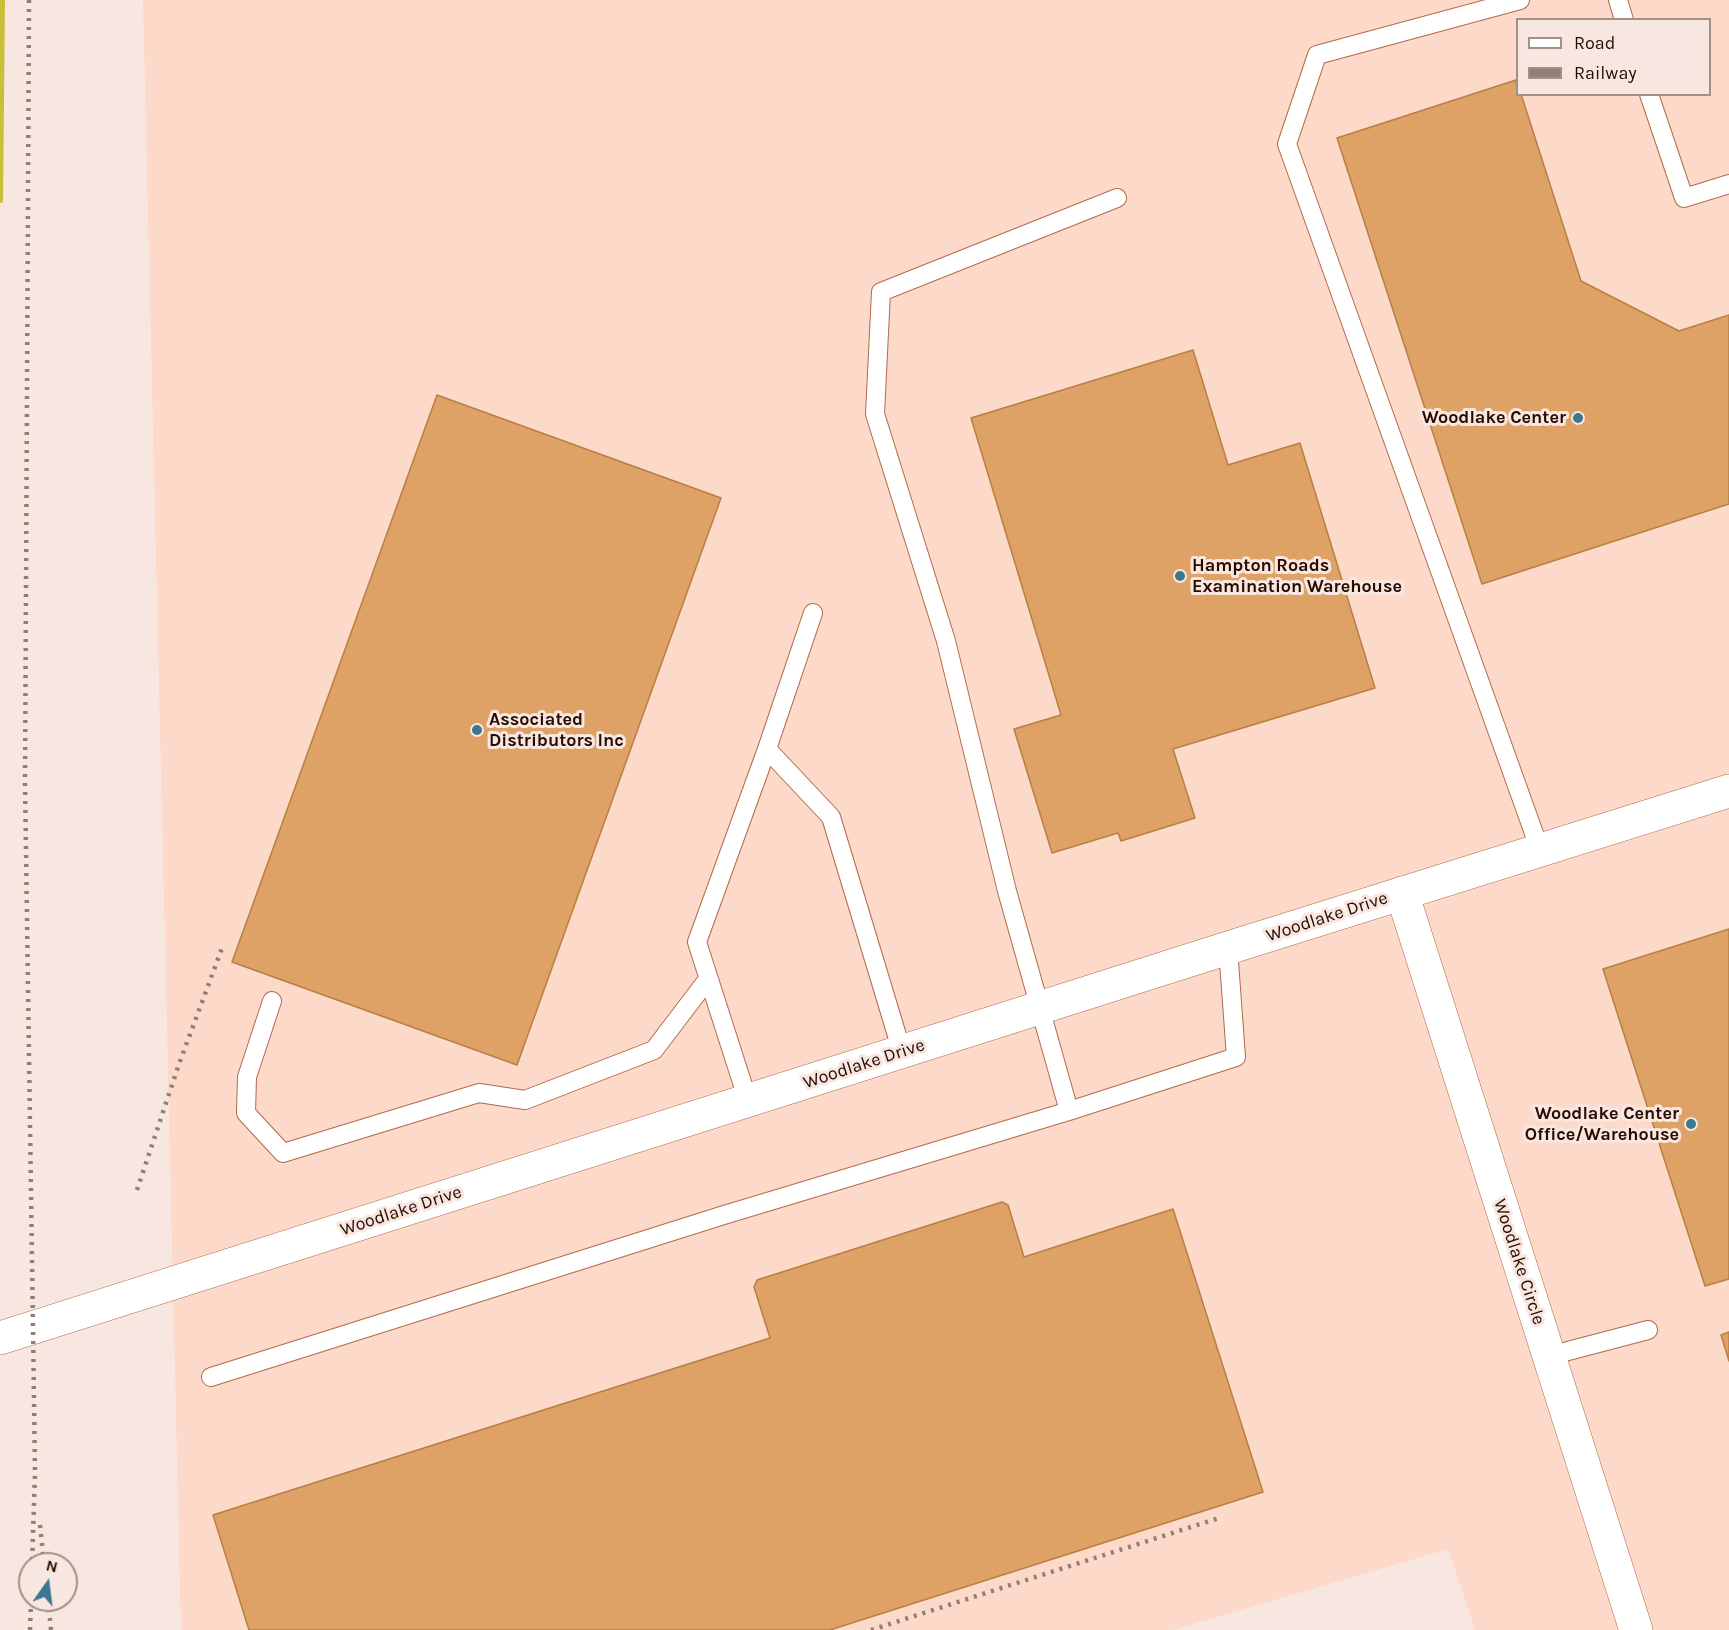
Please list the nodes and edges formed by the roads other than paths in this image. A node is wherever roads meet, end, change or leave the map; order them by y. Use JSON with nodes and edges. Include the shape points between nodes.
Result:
{"nodes":[{"id":1,"x":1520,"y":0,"type":"edge"},
{"id":2,"x":1618,"y":0,"type":"edge"},
{"id":3,"x":1623,"y":18,"type":"edge"},
{"id":4,"x":1650,"y":96,"type":"edge"},
{"id":5,"x":1729,"y":184,"type":"edge"},
{"id":6,"x":1117,"y":198,"type":"dead end"},
{"id":7,"x":813,"y":613,"type":"dead end"},
{"id":8,"x":767,"y":749,"type":"junction"},
{"id":9,"x":1729,"y":791,"type":"edge"},
{"id":10,"x":1539,"y":850,"type":"junction"},
{"id":11,"x":1402,"y":893,"type":"junction"},
{"id":12,"x":1228,"y":948,"type":"junction"},
{"id":13,"x":708,"y":979,"type":"junction"},
{"id":14,"x":272,"y":1000,"type":"dead end"},
{"id":15,"x":1040,"y":1008,"type":"junction"},
{"id":16,"x":902,"y":1052,"type":"junction"},
{"id":17,"x":748,"y":1101,"type":"junction"},
{"id":18,"x":1069,"y":1111,"type":"junction"},
{"id":19,"x":1648,"y":1330,"type":"dead end"},
{"id":20,"x":0,"y":1338,"type":"edge"},
{"id":21,"x":1549,"y":1356,"type":"junction"},
{"id":22,"x":211,"y":1377,"type":"dead end"},
{"id":23,"x":1636,"y":1630,"type":"edge"}],
"edges":[{"from":1,"to":10,"type":"lane","via":[[1317,55],[1287,144]]},
{"from":2,"to":3,"type":"lane"},
{"from":4,"to":5,"type":"lane","via":[[1684,198]]},
{"from":6,"to":15,"type":"lane","via":[[881,292],[875,414],[946,641]]},
{"from":7,"to":8,"type":"lane"},
{"from":8,"to":13,"type":"lane","via":[[697,942]]},
{"from":8,"to":16,"type":"lane","via":[[831,817]]},
{"from":9,"to":10,"type":"street","name":"Woodlake Drive"},
{"from":10,"to":11,"type":"street","name":"Woodlake Drive"},
{"from":11,"to":12,"type":"street","name":"Woodlake Drive"},
{"from":11,"to":21,"type":"street","name":"Woodlake Circle"},
{"from":12,"to":15,"type":"street","name":"Woodlake Drive"},
{"from":12,"to":18,"type":"lane","via":[[1236,1057]]},
{"from":13,"to":14,"type":"lane","via":[[654,1050],[525,1100],[479,1093],[283,1152],[246,1113],[247,1077]]},
{"from":13,"to":17,"type":"lane"},
{"from":15,"to":16,"type":"street","name":"Woodlake Drive"},
{"from":15,"to":18,"type":"lane"},
{"from":16,"to":17,"type":"street","name":"Woodlake Drive"},
{"from":17,"to":20,"type":"street","name":"Woodlake Drive"},
{"from":18,"to":22,"type":"lane","via":[[735,1211]]},
{"from":19,"to":21,"type":"lane"},
{"from":21,"to":23,"type":"street","name":"Woodlake Circle"}]}
